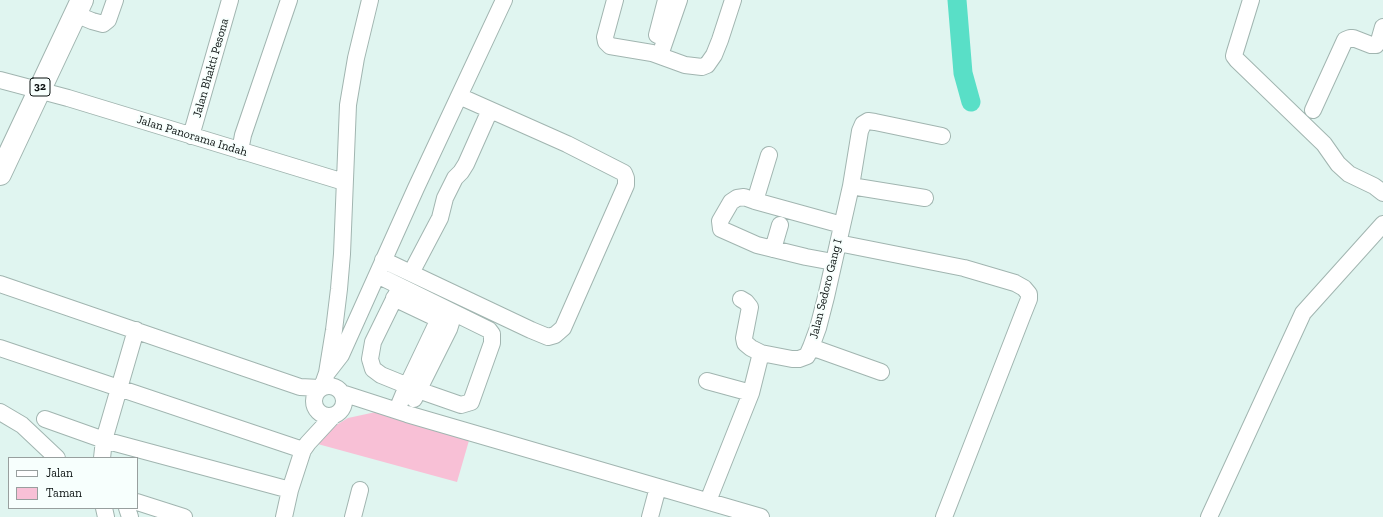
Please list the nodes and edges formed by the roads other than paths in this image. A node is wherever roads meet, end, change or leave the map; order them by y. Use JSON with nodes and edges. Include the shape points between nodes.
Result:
{"nodes":[{"id":1,"x":115,"y":0,"type":"edge"},
{"id":2,"x":230,"y":0,"type":"edge"},
{"id":3,"x":289,"y":0,"type":"edge"},
{"id":4,"x":370,"y":0,"type":"edge"},
{"id":5,"x":504,"y":0,"type":"edge"},
{"id":6,"x":615,"y":0,"type":"edge"},
{"id":7,"x":666,"y":0,"type":"edge"},
{"id":8,"x":679,"y":0,"type":"edge"},
{"id":9,"x":733,"y":0,"type":"edge"},
{"id":10,"x":1251,"y":0,"type":"edge"},
{"id":11,"x":79,"y":7,"type":"edge"},
{"id":12,"x":1383,"y":27,"type":"edge"},
{"id":13,"x":656,"y":54,"type":"junction"},
{"id":14,"x":0,"y":80,"type":"edge"},
{"id":15,"x":39,"y":90,"type":"junction"},
{"id":16,"x":459,"y":96,"type":"junction"},
{"id":17,"x":490,"y":110,"type":"junction"},
{"id":18,"x":1313,"y":110,"type":"dead end"},
{"id":19,"x":191,"y":136,"type":"junction"},
{"id":20,"x":942,"y":136,"type":"dead end"},
{"id":21,"x":240,"y":151,"type":"junction"},
{"id":22,"x":769,"y":155,"type":"dead end"},
{"id":23,"x":0,"y":174,"type":"edge"},
{"id":24,"x":344,"y":182,"type":"junction"},
{"id":25,"x":852,"y":186,"type":"junction"},
{"id":26,"x":1383,"y":193,"type":"edge"},
{"id":27,"x":925,"y":198,"type":"dead end"},
{"id":28,"x":755,"y":201,"type":"junction"},
{"id":29,"x":780,"y":224,"type":"dead end"},
{"id":30,"x":842,"y":224,"type":"junction"},
{"id":31,"x":1383,"y":224,"type":"edge"},
{"id":32,"x":838,"y":243,"type":"junction"},
{"id":33,"x":773,"y":249,"type":"junction"},
{"id":34,"x":383,"y":260,"type":"junction"},
{"id":35,"x":833,"y":262,"type":"junction"},
{"id":36,"x":411,"y":273,"type":"junction"},
{"id":37,"x":376,"y":275,"type":"junction"},
{"id":38,"x":0,"y":284,"type":"edge"},
{"id":39,"x":397,"y":292,"type":"junction"},
{"id":40,"x":0,"y":294,"type":"edge"},
{"id":41,"x":741,"y":298,"type":"dead end"},
{"id":42,"x":454,"y":314,"type":"junction"},
{"id":43,"x":334,"y":330,"type":"junction"},
{"id":44,"x":135,"y":335,"type":"junction"},
{"id":45,"x":811,"y":347,"type":"junction"},
{"id":46,"x":0,"y":348,"type":"edge"},
{"id":47,"x":761,"y":353,"type":"junction"},
{"id":48,"x":342,"y":355,"type":"junction"},
{"id":49,"x":881,"y":372,"type":"dead end"},
{"id":50,"x":274,"y":378,"type":"junction"},
{"id":51,"x":707,"y":380,"type":"dead end"},
{"id":52,"x":323,"y":383,"type":"junction"},
{"id":53,"x":120,"y":388,"type":"junction"},
{"id":54,"x":413,"y":388,"type":"junction"},
{"id":55,"x":340,"y":392,"type":"junction"},
{"id":56,"x":751,"y":394,"type":"junction"},
{"id":57,"x":315,"y":408,"type":"junction"},
{"id":58,"x":396,"y":410,"type":"junction"},
{"id":59,"x":0,"y":412,"type":"edge"},
{"id":60,"x":336,"y":414,"type":"junction"},
{"id":61,"x":45,"y":419,"type":"dead end"},
{"id":62,"x":104,"y":440,"type":"junction"},
{"id":63,"x":305,"y":447,"type":"junction"},
{"id":64,"x":56,"y":457,"type":"edge"},
{"id":65,"x":102,"y":457,"type":"edge"},
{"id":66,"x":658,"y":487,"type":"junction"},
{"id":67,"x":290,"y":490,"type":"junction"},
{"id":68,"x":360,"y":490,"type":"dead end"},
{"id":69,"x":708,"y":501,"type":"junction"},
{"id":70,"x":138,"y":502,"type":"edge"},
{"id":71,"x":184,"y":517,"type":"edge"},
{"id":72,"x":284,"y":517,"type":"edge"},
{"id":73,"x":353,"y":517,"type":"edge"},
{"id":74,"x":650,"y":517,"type":"edge"},
{"id":75,"x":761,"y":517,"type":"edge"},
{"id":76,"x":944,"y":517,"type":"edge"},
{"id":77,"x":1209,"y":517,"type":"edge"}],
"edges":[{"from":1,"to":11,"type":"street","via":[[108,20],[103,24],[92,21]]},
{"from":2,"to":19,"type":"street","name":"Jalan Bhakti Pesona"},
{"from":3,"to":21,"type":"street","via":[[243,135]]},
{"from":4,"to":24,"type":"street","via":[[348,105]]},
{"from":5,"to":16,"type":"street"},
{"from":6,"to":13,"type":"street","via":[[605,37],[606,42],[610,46]]},
{"from":7,"to":13,"type":"street"},
{"from":8,"to":13,"type":"street"},
{"from":9,"to":13,"type":"street","via":[[714,55],[706,65],[702,67],[685,64]]},
{"from":10,"to":26,"type":"street","via":[[1234,56],[1324,144],[1338,164],[1349,174]]},
{"from":11,"to":15,"type":"highway","number":"32"},
{"from":12,"to":18,"type":"street","via":[[1376,45],[1354,38],[1345,40]]},
{"from":14,"to":15,"type":"street","name":"Jalan Panorama Indah"},
{"from":15,"to":19,"type":"street","name":"Jalan Panorama Indah"},
{"from":15,"to":23,"type":"highway","number":"32"},
{"from":16,"to":17,"type":"street"},
{"from":16,"to":34,"type":"street"},
{"from":17,"to":36,"type":"street","via":[[466,164],[455,178],[445,198],[440,218]]},
{"from":17,"to":36,"type":"street","via":[[567,144],[624,174],[626,178],[626,185],[564,328],[548,337]]},
{"from":19,"to":21,"type":"street","name":"Jalan Panorama Indah"},
{"from":20,"to":25,"type":"street","name":"Jalan Sedoro Gang I","via":[[866,122],[860,131]]},
{"from":21,"to":24,"type":"street","name":"Jalan Panorama Indah"},
{"from":22,"to":28,"type":"street"},
{"from":24,"to":43,"type":"street","via":[[342,254]]},
{"from":25,"to":27,"type":"street"},
{"from":25,"to":30,"type":"street","name":"Jalan Sedoro Gang I"},
{"from":28,"to":30,"type":"street"},
{"from":28,"to":33,"type":"street","via":[[744,197],[731,202],[720,221],[721,229],[757,245]]},
{"from":29,"to":33,"type":"street"},
{"from":30,"to":32,"type":"street","name":"Jalan Sedoro Gang I"},
{"from":31,"to":77,"type":"street","via":[[1303,313]]},
{"from":32,"to":35,"type":"street","name":"Jalan Sedoro Gang I"},
{"from":32,"to":76,"type":"street","via":[[964,268],[1015,283],[1029,294]]},
{"from":33,"to":35,"type":"street"},
{"from":34,"to":36,"type":"street"},
{"from":34,"to":37,"type":"street"},
{"from":35,"to":45,"type":"street","name":"Jalan Sedoro Gang I"},
{"from":37,"to":39,"type":"street"},
{"from":37,"to":48,"type":"street"},
{"from":38,"to":44,"type":"street"},
{"from":39,"to":42,"type":"street"},
{"from":39,"to":54,"type":"street","via":[[437,320]]},
{"from":39,"to":54,"type":"street","via":[[373,342],[370,359],[373,369],[380,375]]},
{"from":40,"to":44,"type":"street"},
{"from":41,"to":47,"type":"street","via":[[750,307],[745,343]]},
{"from":42,"to":54,"type":"street","via":[[449,329]]},
{"from":42,"to":54,"type":"street","via":[[489,330],[492,334],[492,343],[471,402],[461,405]]},
{"from":43,"to":48,"type":"street"},
{"from":43,"to":52,"type":"street"},
{"from":44,"to":50,"type":"street"},
{"from":44,"to":53,"type":"street"},
{"from":45,"to":47,"type":"street","name":"Jalan Sedoro Gang I","via":[[807,356],[799,359]]},
{"from":45,"to":49,"type":"street"},
{"from":46,"to":53,"type":"street"},
{"from":47,"to":56,"type":"street"},
{"from":48,"to":52,"type":"street"},
{"from":48,"to":55,"type":"street"},
{"from":50,"to":52,"type":"street","via":[[300,387]]},
{"from":50,"to":57,"type":"street"},
{"from":51,"to":56,"type":"street"},
{"from":52,"to":55,"type":"street"},
{"from":52,"to":57,"type":"street","via":[[314,396]]},
{"from":53,"to":62,"type":"street"},
{"from":53,"to":63,"type":"street"},
{"from":54,"to":58,"type":"street"},
{"from":55,"to":58,"type":"street"},
{"from":55,"to":60,"type":"street","via":[[344,404]]},
{"from":56,"to":69,"type":"street"},
{"from":57,"to":60,"type":"street","via":[[323,416]]},
{"from":57,"to":63,"type":"street"},
{"from":58,"to":60,"type":"street"},
{"from":58,"to":66,"type":"street"},
{"from":59,"to":64,"type":"street","via":[[18,422]]},
{"from":60,"to":63,"type":"street"},
{"from":61,"to":62,"type":"street"},
{"from":62,"to":65,"type":"street"},
{"from":62,"to":67,"type":"street"},
{"from":63,"to":67,"type":"street"},
{"from":66,"to":69,"type":"street"},
{"from":66,"to":74,"type":"street"},
{"from":67,"to":72,"type":"street"},
{"from":68,"to":73,"type":"street"},
{"from":69,"to":75,"type":"street"},
{"from":70,"to":71,"type":"street"}]}
